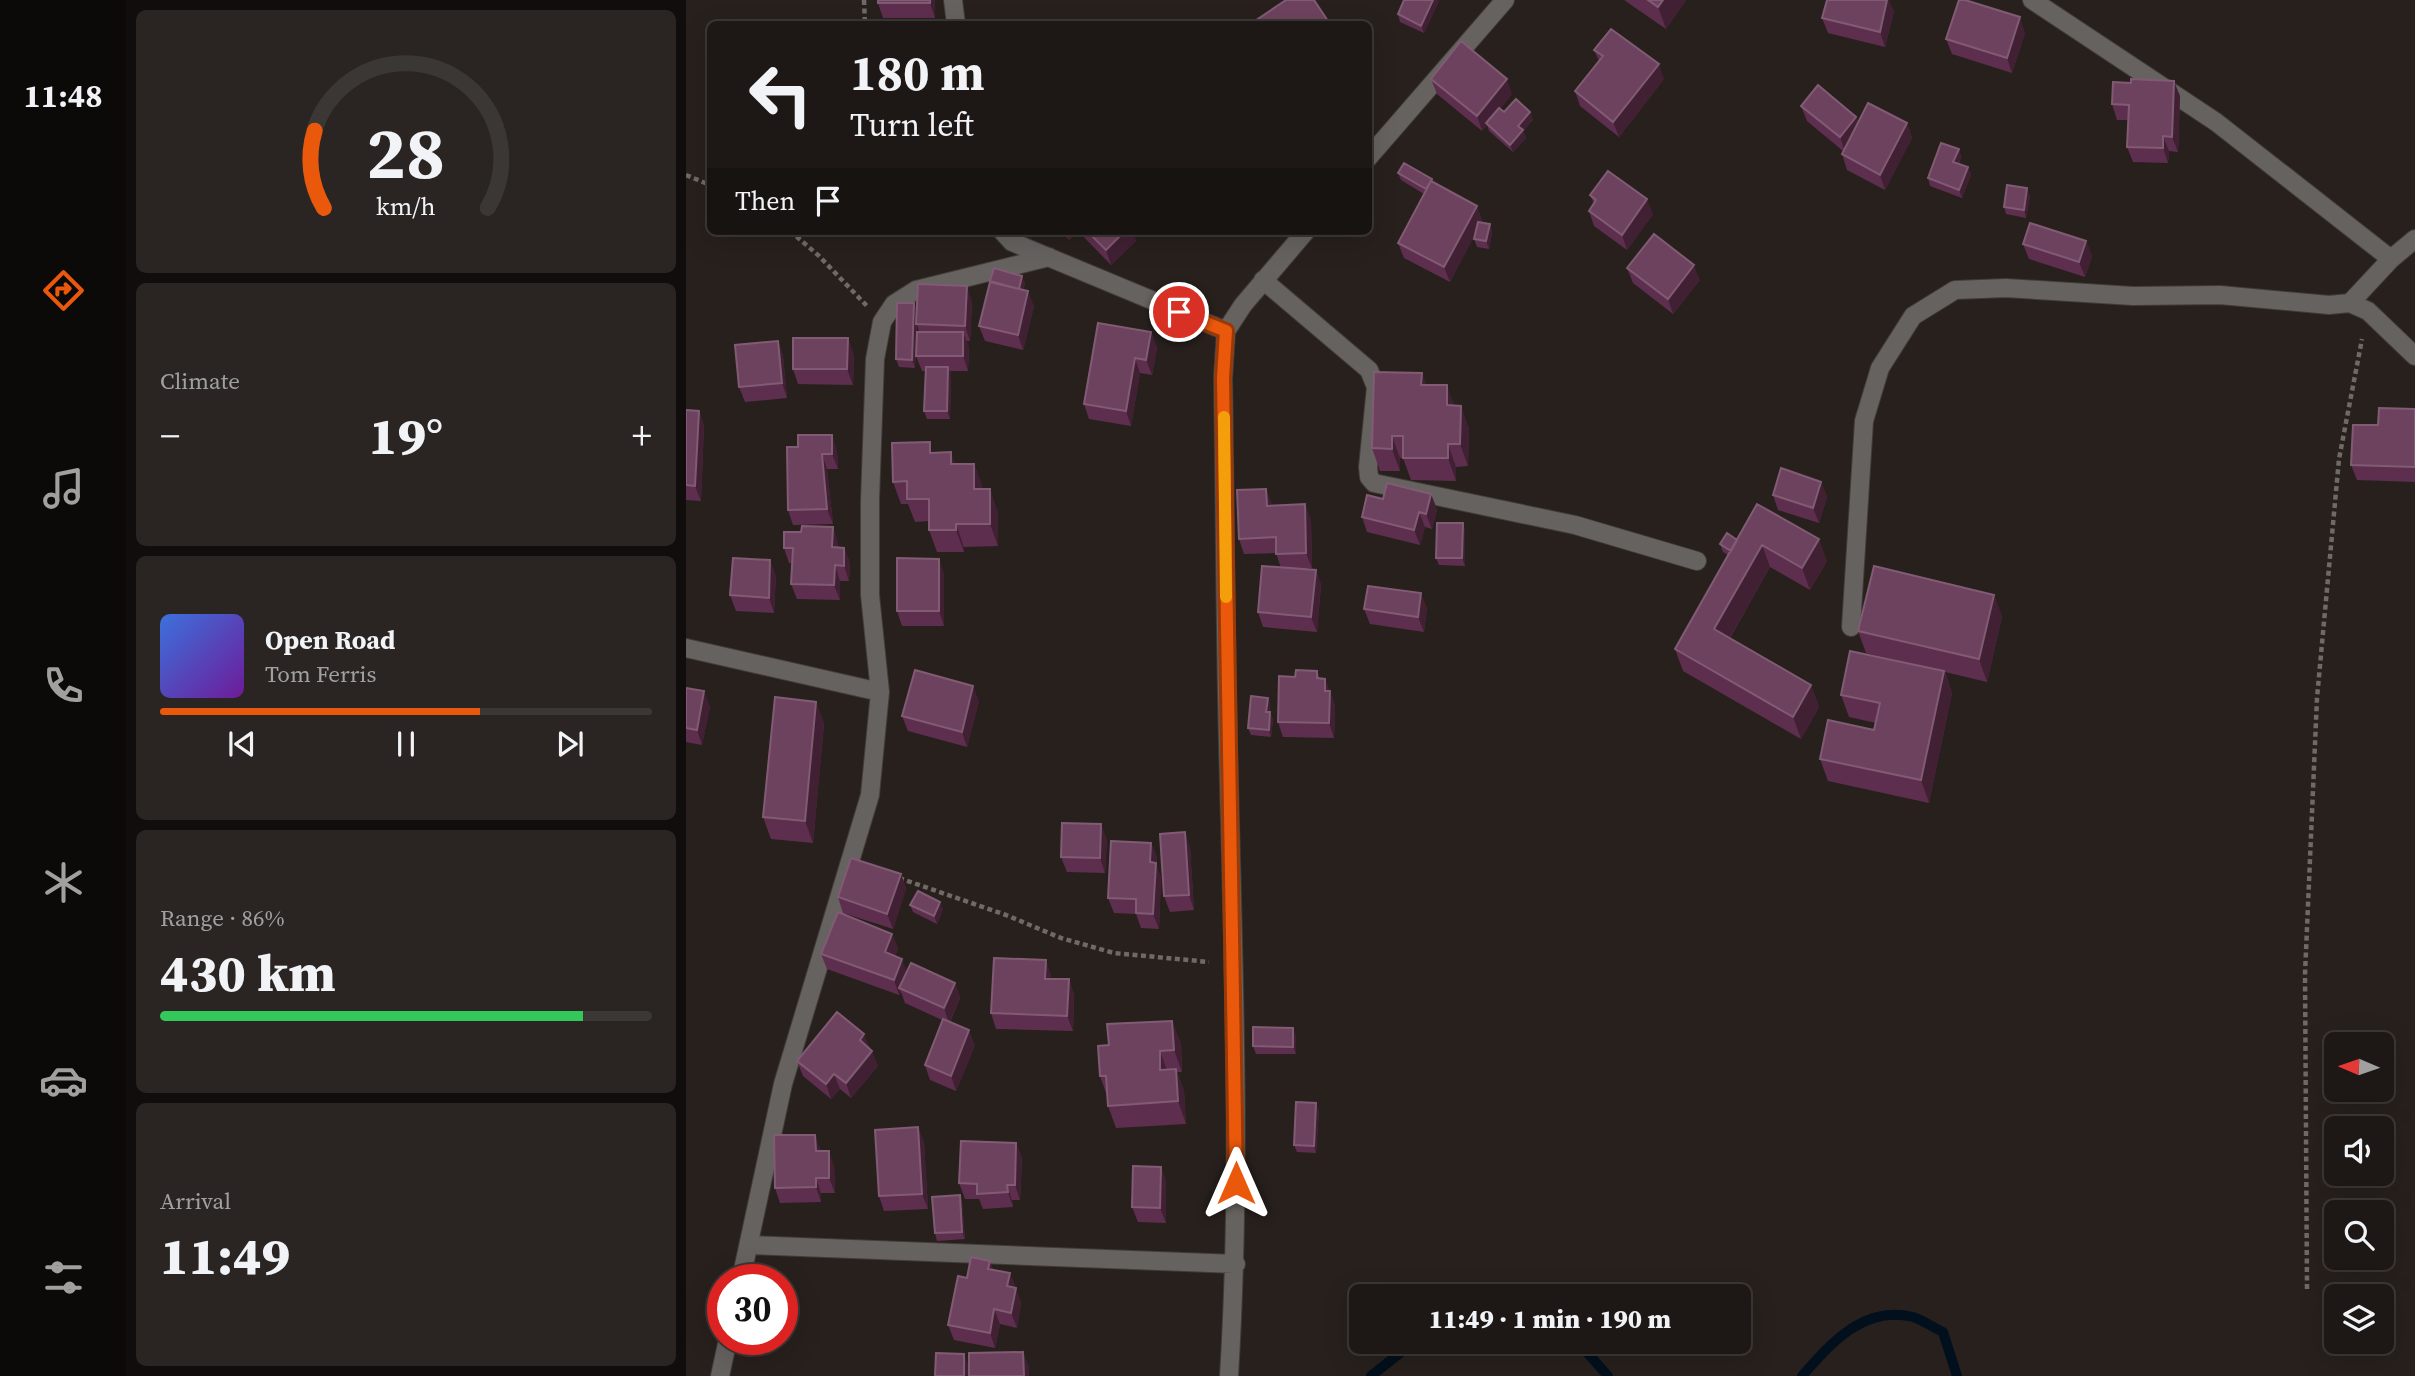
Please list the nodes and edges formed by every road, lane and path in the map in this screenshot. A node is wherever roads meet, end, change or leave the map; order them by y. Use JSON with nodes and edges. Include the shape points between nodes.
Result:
{"nodes":[{"id":1,"x":864,"y":0,"type":"edge"},
{"id":2,"x":953,"y":0,"type":"edge"},
{"id":3,"x":1505,"y":0,"type":"edge"},
{"id":4,"x":2032,"y":0,"type":"edge"},
{"id":5,"x":865,"y":21,"type":"edge"},
{"id":6,"x":956,"y":21,"type":"edge"},
{"id":7,"x":1372,"y":153,"type":"edge"},
{"id":8,"x":686,"y":175,"type":"edge"},
{"id":9,"x":707,"y":184,"type":"edge"},
{"id":10,"x":795,"y":235,"type":"edge"},
{"id":11,"x":1006,"y":235,"type":"edge"},
{"id":12,"x":1303,"y":235,"type":"edge"},
{"id":13,"x":2415,"y":239,"type":"edge"},
{"id":14,"x":1049,"y":257,"type":"junction"},
{"id":15,"x":2390,"y":259,"type":"junction"},
{"id":16,"x":1263,"y":281,"type":"junction"},
{"id":17,"x":2350,"y":303,"type":"junction"},
{"id":18,"x":2368,"y":311,"type":"junction"},
{"id":19,"x":881,"y":322,"type":"junction"},
{"id":20,"x":1226,"y":331,"type":"junction"},
{"id":21,"x":2415,"y":356,"type":"edge"},
{"id":22,"x":1698,"y":561,"type":"dead end"},
{"id":23,"x":1851,"y":627,"type":"dead end"},
{"id":24,"x":686,"y":648,"type":"edge"},
{"id":25,"x":880,"y":692,"type":"junction"},
{"id":26,"x":888,"y":874,"type":"edge"},
{"id":27,"x":1234,"y":965,"type":"junction"},
{"id":28,"x":749,"y":1245,"type":"junction"},
{"id":29,"x":745,"y":1264,"type":"edge"},
{"id":30,"x":1236,"y":1264,"type":"junction"},
{"id":31,"x":2306,"y":1289,"type":"dead end"},
{"id":32,"x":725,"y":1355,"type":"edge"},
{"id":33,"x":720,"y":1376,"type":"edge"},
{"id":34,"x":1229,"y":1376,"type":"edge"}],
"edges":[{"from":1,"to":5,"type":"path"},
{"from":2,"to":6,"type":"street"},
{"from":3,"to":7,"type":"street"},
{"from":4,"to":15,"type":"street","via":[[2216,122]]},
{"from":8,"to":9,"type":"path"},
{"from":10,"to":19,"type":"path"},
{"from":11,"to":14,"type":"street"},
{"from":12,"to":16,"type":"street"},
{"from":13,"to":15,"type":"street"},
{"from":14,"to":19,"type":"street","via":[[916,290],[894,304]]},
{"from":14,"to":20,"type":"street"},
{"from":15,"to":17,"type":"street"},
{"from":16,"to":20,"type":"street"},
{"from":16,"to":22,"type":"street","via":[[1369,370],[1376,387],[1368,467],[1374,483],[1575,525]]},
{"from":17,"to":18,"type":"street"},
{"from":17,"to":23,"type":"street","via":[[2006,288],[1955,290],[1913,316],[1880,368],[1864,421]]},
{"from":18,"to":21,"type":"street"},
{"from":18,"to":31,"type":"path","via":[[2339,459],[2317,698],[2305,974]]},
{"from":19,"to":25,"type":"street","via":[[874,359],[870,500],[870,595]]},
{"from":20,"to":27,"type":"street","via":[[1223,378]]},
{"from":24,"to":25,"type":"street"},
{"from":25,"to":28,"type":"street","via":[[870,795],[783,1084]]},
{"from":26,"to":27,"type":"path","via":[[1114,953]]},
{"from":27,"to":30,"type":"street"},
{"from":28,"to":29,"type":"street"},
{"from":28,"to":30,"type":"street"},
{"from":30,"to":34,"type":"street"},
{"from":32,"to":33,"type":"street"}]}
